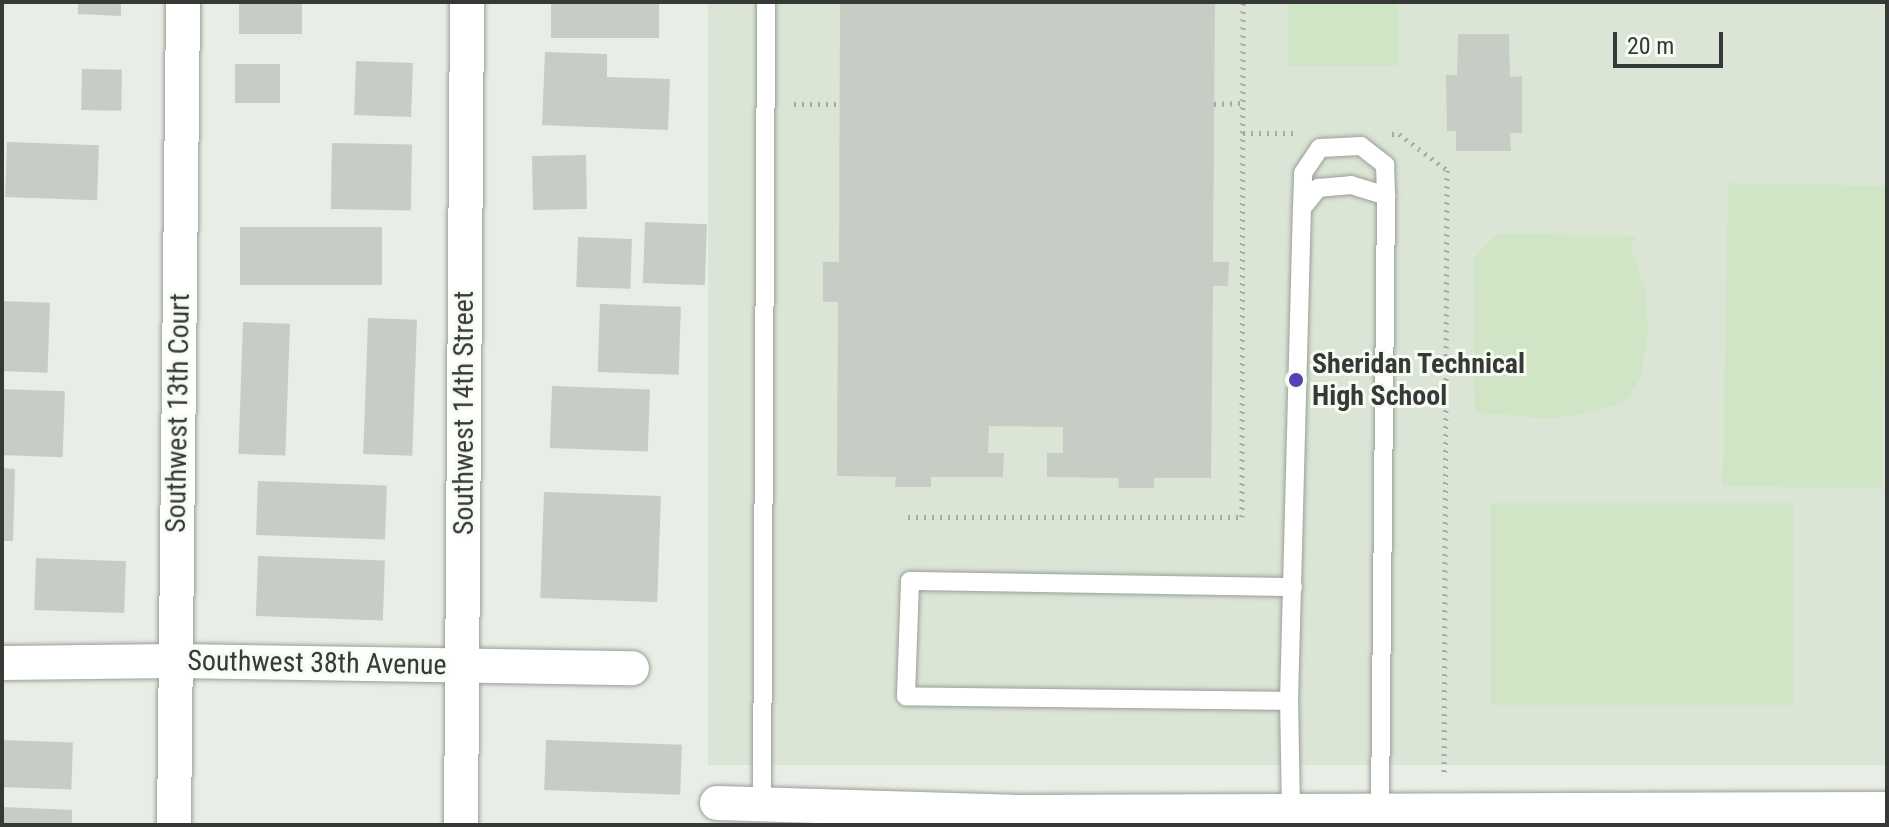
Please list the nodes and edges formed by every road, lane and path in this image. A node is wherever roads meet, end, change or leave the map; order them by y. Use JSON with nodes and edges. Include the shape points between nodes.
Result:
{"nodes":[{"id":1,"x":183,"y":2,"type":"edge"},
{"id":2,"x":467,"y":2,"type":"edge"},
{"id":3,"x":766,"y":2,"type":"edge"},
{"id":4,"x":1243,"y":2,"type":"edge"},
{"id":5,"x":1243,"y":103,"type":"junction"},
{"id":6,"x":794,"y":104,"type":"dead end"},
{"id":7,"x":839,"y":104,"type":"dead end"},
{"id":8,"x":1214,"y":104,"type":"dead end"},
{"id":9,"x":1243,"y":133,"type":"junction"},
{"id":10,"x":1305,"y":133,"type":"dead end"},
{"id":11,"x":1383,"y":134,"type":"dead end"},
{"id":12,"x":1386,"y":196,"type":"junction"},
{"id":13,"x":1302,"y":208,"type":"junction"},
{"id":14,"x":908,"y":517,"type":"dead end"},
{"id":15,"x":1293,"y":587,"type":"junction"},
{"id":16,"x":175,"y":661,"type":"junction"},
{"id":17,"x":2,"y":663,"type":"edge"},
{"id":18,"x":462,"y":665,"type":"junction"},
{"id":19,"x":632,"y":668,"type":"dead end"},
{"id":20,"x":1289,"y":701,"type":"junction"},
{"id":21,"x":717,"y":803,"type":"dead end"},
{"id":22,"x":762,"y":804,"type":"junction"},
{"id":23,"x":1887,"y":809,"type":"edge"},
{"id":24,"x":1291,"y":811,"type":"junction"},
{"id":25,"x":1380,"y":811,"type":"junction"},
{"id":26,"x":1444,"y":811,"type":"junction"},
{"id":27,"x":174,"y":825,"type":"edge"},
{"id":28,"x":461,"y":825,"type":"edge"}],
"edges":[{"from":1,"to":16,"type":"street","name":"Southwest 13th Court"},
{"from":2,"to":18,"type":"street","name":"Southwest 14th Street"},
{"from":3,"to":22,"type":"lane"},
{"from":4,"to":5,"type":"path"},
{"from":5,"to":8,"type":"path"},
{"from":5,"to":9,"type":"path"},
{"from":6,"to":7,"type":"path"},
{"from":9,"to":10,"type":"path"},
{"from":9,"to":14,"type":"path","via":[[1242,517]]},
{"from":11,"to":26,"type":"path","via":[[1399,134],[1447,170]]},
{"from":12,"to":13,"type":"lane","via":[[1351,185],[1318,188]]},
{"from":12,"to":13,"type":"lane","via":[[1385,165],[1361,146],[1320,148],[1303,173]]},
{"from":12,"to":25,"type":"lane"},
{"from":13,"to":15,"type":"lane"},
{"from":15,"to":20,"type":"lane"},
{"from":15,"to":20,"type":"lane","via":[[910,581],[906,696]]},
{"from":16,"to":17,"type":"street","name":"Southwest 38th Avenue"},
{"from":16,"to":18,"type":"street","name":"Southwest 38th Avenue"},
{"from":16,"to":27,"type":"street","name":"Southwest 13th Court"},
{"from":18,"to":19,"type":"street","name":"Southwest 38th Avenue"},
{"from":18,"to":28,"type":"street","name":"Southwest 14th Street"},
{"from":20,"to":24,"type":"lane"},
{"from":21,"to":22,"type":"street"},
{"from":22,"to":24,"type":"street","via":[[1012,812]]},
{"from":23,"to":26,"type":"street"},
{"from":24,"to":25,"type":"street"},
{"from":25,"to":26,"type":"street"}]}
